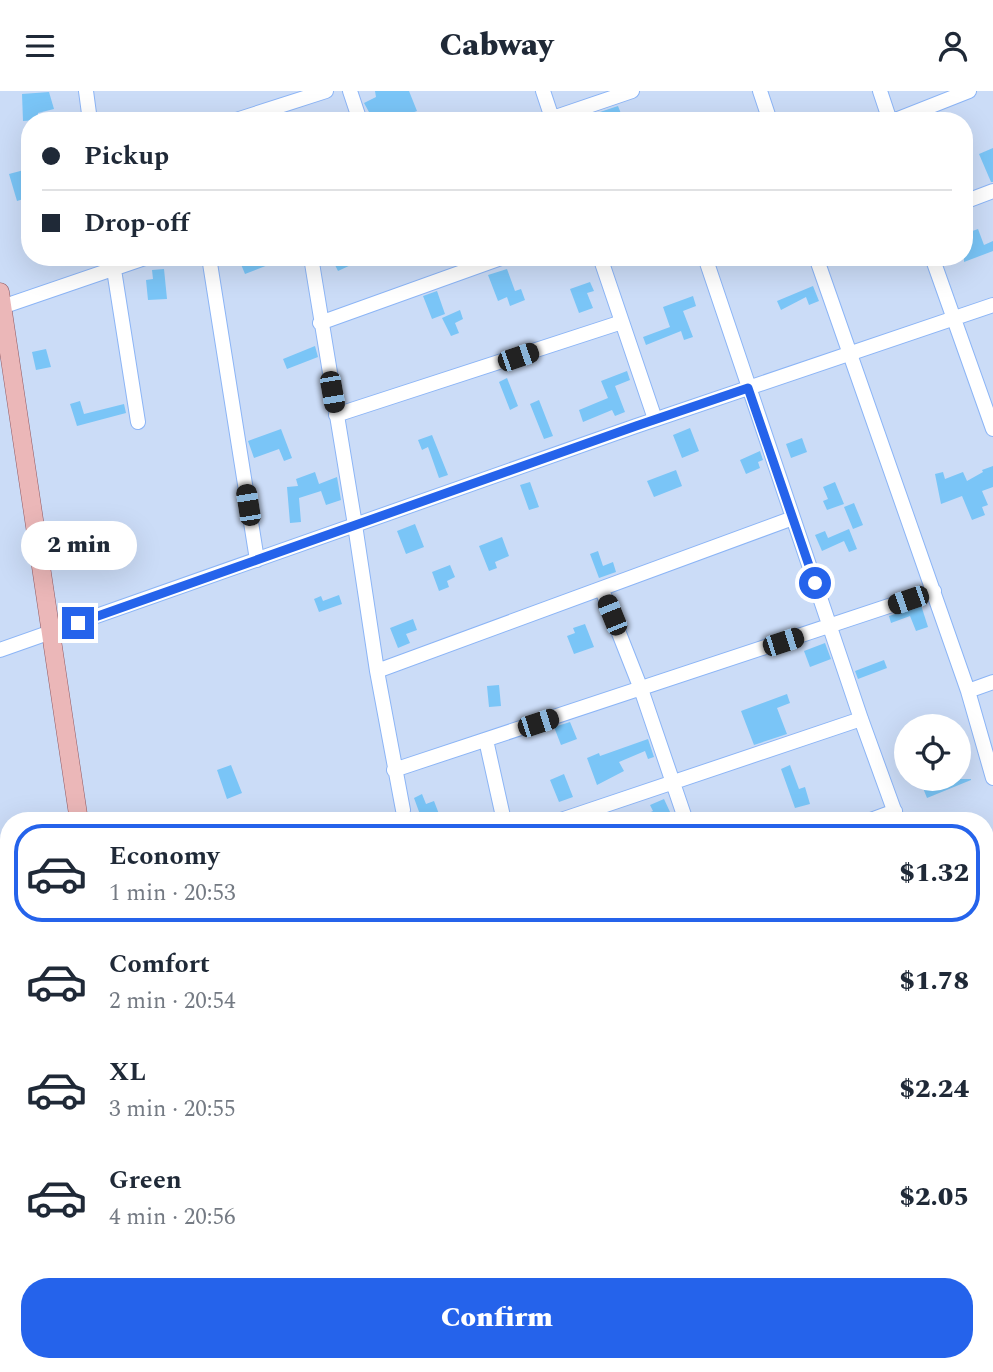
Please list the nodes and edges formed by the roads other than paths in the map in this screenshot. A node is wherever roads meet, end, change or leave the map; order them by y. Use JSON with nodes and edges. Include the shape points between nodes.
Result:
{"nodes":[{"id":1,"x":86,"y":91,"type":"edge"},
{"id":2,"x":326,"y":91,"type":"edge"},
{"id":3,"x":350,"y":91,"type":"edge"},
{"id":4,"x":543,"y":91,"type":"edge"},
{"id":5,"x":632,"y":91,"type":"edge"},
{"id":6,"x":760,"y":91,"type":"edge"},
{"id":7,"x":880,"y":91,"type":"edge"},
{"id":8,"x":969,"y":91,"type":"edge"},
{"id":9,"x":89,"y":112,"type":"edge"},
{"id":10,"x":261,"y":112,"type":"edge"},
{"id":11,"x":357,"y":112,"type":"edge"},
{"id":12,"x":548,"y":112,"type":"edge"},
{"id":13,"x":573,"y":112,"type":"edge"},
{"id":14,"x":767,"y":112,"type":"edge"},
{"id":15,"x":888,"y":112,"type":"edge"},
{"id":16,"x":914,"y":112,"type":"edge"},
{"id":17,"x":993,"y":191,"type":"edge"},
{"id":18,"x":973,"y":199,"type":"edge"},
{"id":19,"x":104,"y":266,"type":"edge"},
{"id":20,"x":113,"y":266,"type":"edge"},
{"id":21,"x":210,"y":266,"type":"edge"},
{"id":22,"x":312,"y":266,"type":"edge"},
{"id":23,"x":479,"y":266,"type":"edge"},
{"id":24,"x":603,"y":266,"type":"edge"},
{"id":25,"x":708,"y":266,"type":"edge"},
{"id":26,"x":819,"y":266,"type":"edge"},
{"id":27,"x":935,"y":266,"type":"edge"},
{"id":28,"x":1,"y":300,"type":"edge"},
{"id":29,"x":993,"y":305,"type":"edge"},
{"id":30,"x":954,"y":319,"type":"junction"},
{"id":31,"x":622,"y":322,"type":"junction"},
{"id":32,"x":320,"y":323,"type":"junction"},
{"id":33,"x":849,"y":355,"type":"junction"},
{"id":34,"x":748,"y":388,"type":"junction"},
{"id":35,"x":8,"y":397,"type":"edge"},
{"id":36,"x":336,"y":415,"type":"junction"},
{"id":37,"x":655,"y":419,"type":"junction"},
{"id":38,"x":138,"y":422,"type":"dead end"},
{"id":39,"x":992,"y":422,"type":"edge"},
{"id":40,"x":793,"y":519,"type":"junction"},
{"id":41,"x":355,"y":525,"type":"junction"},
{"id":42,"x":257,"y":560,"type":"junction"},
{"id":43,"x":602,"y":590,"type":"junction"},
{"id":44,"x":934,"y":590,"type":"junction"},
{"id":45,"x":830,"y":626,"type":"junction"},
{"id":46,"x":52,"y":632,"type":"junction"},
{"id":47,"x":0,"y":650,"type":"edge"},
{"id":48,"x":377,"y":671,"type":"junction"},
{"id":49,"x":993,"y":682,"type":"edge"},
{"id":50,"x":641,"y":689,"type":"junction"},
{"id":51,"x":968,"y":691,"type":"junction"},
{"id":52,"x":861,"y":719,"type":"junction"},
{"id":53,"x":486,"y":740,"type":"junction"},
{"id":54,"x":394,"y":770,"type":"junction"},
{"id":55,"x":993,"y":778,"type":"edge"},
{"id":56,"x":673,"y":782,"type":"junction"},
{"id":57,"x":403,"y":810,"type":"dead end"},
{"id":58,"x":78,"y":812,"type":"edge"},
{"id":59,"x":501,"y":812,"type":"edge"},
{"id":60,"x":585,"y":812,"type":"edge"},
{"id":61,"x":683,"y":812,"type":"edge"},
{"id":62,"x":896,"y":812,"type":"edge"}],
"edges":[{"from":1,"to":9,"type":"street"},
{"from":2,"to":10,"type":"street"},
{"from":3,"to":11,"type":"street"},
{"from":4,"to":12,"type":"street"},
{"from":5,"to":13,"type":"street"},
{"from":6,"to":14,"type":"street"},
{"from":7,"to":15,"type":"street"},
{"from":8,"to":16,"type":"street"},
{"from":17,"to":18,"type":"street"},
{"from":19,"to":28,"type":"street"},
{"from":20,"to":38,"type":"street"},
{"from":21,"to":42,"type":"street"},
{"from":22,"to":32,"type":"street"},
{"from":23,"to":32,"type":"street"},
{"from":24,"to":31,"type":"street"},
{"from":25,"to":34,"type":"street"},
{"from":26,"to":33,"type":"street"},
{"from":27,"to":30,"type":"street"},
{"from":28,"to":35,"type":"main road"},
{"from":29,"to":30,"type":"street"},
{"from":30,"to":33,"type":"street"},
{"from":30,"to":39,"type":"street"},
{"from":31,"to":36,"type":"street"},
{"from":31,"to":37,"type":"street"},
{"from":32,"to":36,"type":"street"},
{"from":33,"to":34,"type":"street"},
{"from":33,"to":44,"type":"street"},
{"from":34,"to":37,"type":"street"},
{"from":34,"to":40,"type":"street"},
{"from":35,"to":46,"type":"main road"},
{"from":36,"to":41,"type":"street"},
{"from":37,"to":41,"type":"street"},
{"from":40,"to":43,"type":"street"},
{"from":40,"to":45,"type":"street"},
{"from":41,"to":42,"type":"street"},
{"from":41,"to":48,"type":"street"},
{"from":42,"to":46,"type":"street"},
{"from":43,"to":48,"type":"street"},
{"from":43,"to":50,"type":"street"},
{"from":44,"to":45,"type":"street"},
{"from":44,"to":51,"type":"street"},
{"from":45,"to":50,"type":"street"},
{"from":45,"to":52,"type":"street"},
{"from":46,"to":47,"type":"street"},
{"from":46,"to":58,"type":"main road"},
{"from":48,"to":54,"type":"street"},
{"from":49,"to":51,"type":"street"},
{"from":50,"to":53,"type":"street"},
{"from":50,"to":56,"type":"street"},
{"from":51,"to":55,"type":"street"},
{"from":52,"to":56,"type":"street"},
{"from":52,"to":62,"type":"street"},
{"from":53,"to":54,"type":"street"},
{"from":53,"to":59,"type":"street"},
{"from":54,"to":57,"type":"street"},
{"from":56,"to":60,"type":"street"},
{"from":56,"to":61,"type":"street"}]}
